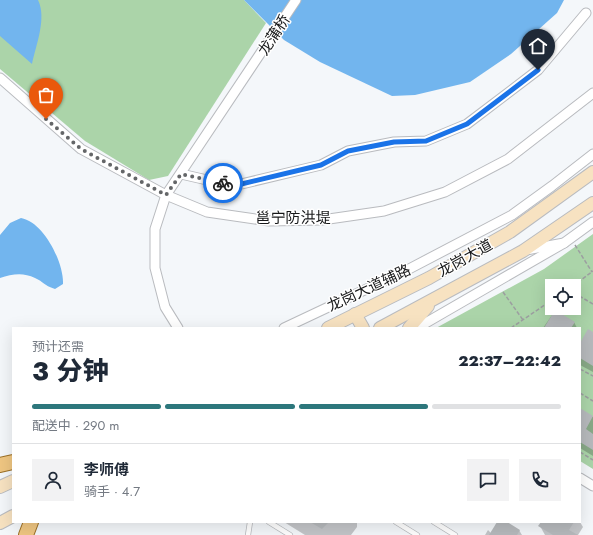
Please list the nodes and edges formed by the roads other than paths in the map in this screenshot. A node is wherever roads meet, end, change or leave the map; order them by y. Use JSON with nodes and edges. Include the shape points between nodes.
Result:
{"nodes":[{"id":1,"x":296,"y":0,"type":"edge"},
{"id":2,"x":586,"y":13,"type":"dead end"},
{"id":3,"x":0,"y":78,"type":"edge"},
{"id":4,"x":593,"y":93,"type":"edge"},
{"id":5,"x":593,"y":154,"type":"edge"},
{"id":6,"x":593,"y":172,"type":"edge"},
{"id":7,"x":181,"y":174,"type":"junction"},
{"id":8,"x":166,"y":195,"type":"junction"},
{"id":9,"x":593,"y":203,"type":"edge"},
{"id":10,"x":593,"y":222,"type":"edge"},
{"id":11,"x":568,"y":241,"type":"junction"},
{"id":12,"x":523,"y":251,"type":"junction"},
{"id":13,"x":431,"y":302,"type":"junction"},
{"id":14,"x":355,"y":314,"type":"junction"},
{"id":15,"x":177,"y":327,"type":"edge"},
{"id":16,"x":286,"y":327,"type":"edge"},
{"id":17,"x":330,"y":327,"type":"edge"},
{"id":18,"x":362,"y":327,"type":"edge"},
{"id":19,"x":382,"y":327,"type":"edge"},
{"id":20,"x":410,"y":327,"type":"edge"},
{"id":21,"x":419,"y":327,"type":"edge"},
{"id":22,"x":12,"y":462,"type":"edge"},
{"id":23,"x":0,"y":465,"type":"edge"},
{"id":24,"x":581,"y":479,"type":"edge"},
{"id":25,"x":12,"y":481,"type":"edge"},
{"id":26,"x":593,"y":486,"type":"edge"},
{"id":27,"x":0,"y":487,"type":"edge"},
{"id":28,"x":12,"y":517,"type":"edge"},
{"id":29,"x":0,"y":523,"type":"edge"},
{"id":30,"x":250,"y":523,"type":"edge"},
{"id":31,"x":271,"y":523,"type":"edge"},
{"id":32,"x":397,"y":523,"type":"edge"},
{"id":33,"x":436,"y":523,"type":"edge"},
{"id":34,"x":408,"y":533,"type":"edge"},
{"id":35,"x":248,"y":535,"type":"edge"},
{"id":36,"x":290,"y":535,"type":"edge"},
{"id":37,"x":417,"y":535,"type":"edge"},
{"id":38,"x":455,"y":535,"type":"edge"}],
"edges":[{"from":1,"to":7,"type":"street","name":"龙蒲桥"},
{"from":2,"to":7,"type":"street","via":[[538,70],[467,124],[426,141],[394,142],[348,151],[321,165],[233,186]]},
{"from":3,"to":8,"type":"street","name":"邕宁防洪堤","via":[[81,149]]},
{"from":4,"to":8,"type":"street","name":"邕宁防洪堤","via":[[508,159],[445,192],[384,211],[322,220],[269,221],[207,212]]},
{"from":5,"to":16,"type":"street","name":"龙岗大道辅路","via":[[512,214],[409,269]]},
{"from":6,"to":14,"type":"main road","name":"龙岗大道","via":[[510,232],[429,278]]},
{"from":7,"to":8,"type":"street","name":"龙蒲桥"},
{"from":8,"to":15,"type":"street","name":"龙蒲桥","via":[[155,229],[154,268],[166,308]]},
{"from":9,"to":12,"type":"main road","name":"龙岗大道"},
{"from":10,"to":11,"type":"street"},
{"from":11,"to":12,"type":"street"},
{"from":11,"to":21,"type":"street"},
{"from":12,"to":13,"type":"main road","name":"龙岗大道"},
{"from":13,"to":19,"type":"main road","name":"龙岗大道"},
{"from":13,"to":20,"type":"main road"},
{"from":14,"to":17,"type":"main road","name":"龙岗大道"},
{"from":14,"to":18,"type":"main road"},
{"from":22,"to":23,"type":"main road"},
{"from":24,"to":26,"type":"street"},
{"from":25,"to":27,"type":"main road"},
{"from":28,"to":29,"type":"main road"},
{"from":30,"to":35,"type":"lane"},
{"from":31,"to":36,"type":"lane"},
{"from":32,"to":34,"type":"lane"},
{"from":33,"to":38,"type":"lane"},
{"from":34,"to":37,"type":"lane"}]}
